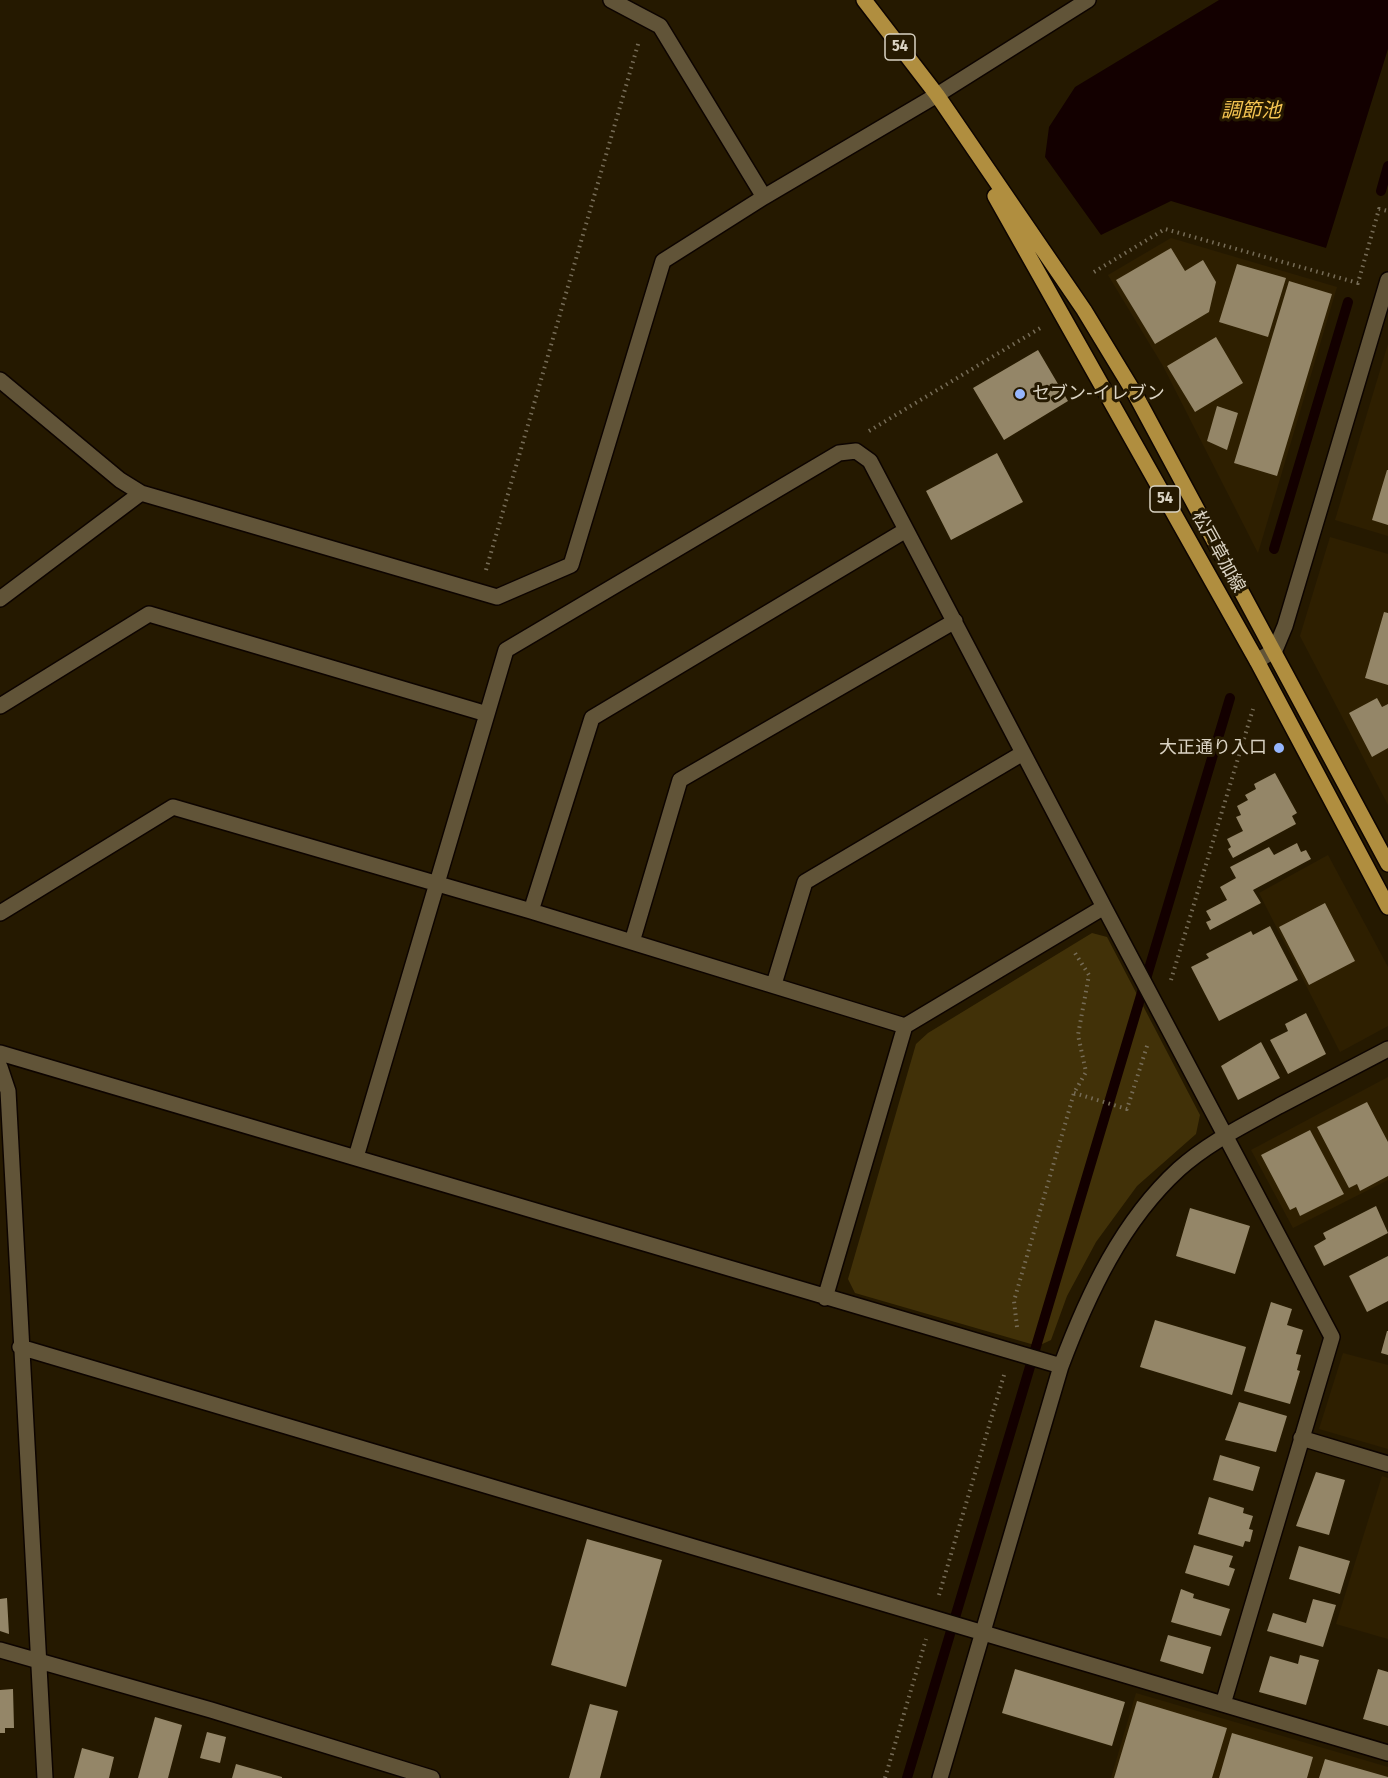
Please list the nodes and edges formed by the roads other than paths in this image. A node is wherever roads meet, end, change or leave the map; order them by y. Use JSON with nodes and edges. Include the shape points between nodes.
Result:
{"nodes":[{"id":1,"x":611,"y":0,"type":"edge"},
{"id":2,"x":864,"y":0,"type":"edge"},
{"id":3,"x":1088,"y":0,"type":"edge"},
{"id":4,"x":937,"y":95,"type":"junction"},
{"id":5,"x":764,"y":197,"type":"junction"},
{"id":6,"x":1388,"y":280,"type":"edge"},
{"id":7,"x":0,"y":380,"type":"edge"},
{"id":8,"x":141,"y":493,"type":"junction"},
{"id":9,"x":906,"y":530,"type":"junction"},
{"id":10,"x":0,"y":599,"type":"edge"},
{"id":11,"x":955,"y":621,"type":"junction"},
{"id":12,"x":1275,"y":650,"type":"junction"},
{"id":13,"x":1257,"y":661,"type":"junction"},
{"id":14,"x":0,"y":706,"type":"edge"},
{"id":15,"x":487,"y":714,"type":"junction"},
{"id":16,"x":1023,"y":753,"type":"junction"},
{"id":17,"x":1388,"y":864,"type":"edge"},
{"id":18,"x":435,"y":884,"type":"junction"},
{"id":19,"x":1104,"y":907,"type":"junction"},
{"id":20,"x":1388,"y":907,"type":"edge"},
{"id":21,"x":531,"y":911,"type":"junction"},
{"id":22,"x":0,"y":913,"type":"edge"},
{"id":23,"x":632,"y":942,"type":"junction"},
{"id":24,"x":774,"y":984,"type":"junction"},
{"id":25,"x":905,"y":1026,"type":"junction"},
{"id":26,"x":1388,"y":1049,"type":"edge"},
{"id":27,"x":0,"y":1053,"type":"edge"},
{"id":28,"x":0,"y":1066,"type":"edge"},
{"id":29,"x":1225,"y":1135,"type":"junction"},
{"id":30,"x":356,"y":1157,"type":"junction"},
{"id":31,"x":6,"y":1183,"type":"edge"},
{"id":32,"x":825,"y":1298,"type":"junction"},
{"id":33,"x":20,"y":1347,"type":"junction"},
{"id":34,"x":1061,"y":1366,"type":"junction"},
{"id":35,"x":1301,"y":1438,"type":"junction"},
{"id":36,"x":1388,"y":1464,"type":"edge"},
{"id":37,"x":983,"y":1632,"type":"junction"},
{"id":38,"x":0,"y":1650,"type":"edge"},
{"id":39,"x":39,"y":1661,"type":"junction"},
{"id":40,"x":1223,"y":1704,"type":"junction"},
{"id":41,"x":1388,"y":1753,"type":"edge"},
{"id":42,"x":45,"y":1778,"type":"edge"},
{"id":43,"x":432,"y":1778,"type":"edge"},
{"id":44,"x":940,"y":1778,"type":"edge"}],
"edges":[{"from":1,"to":5,"type":"street","via":[[660,26]]},
{"from":2,"to":4,"type":"main road","name":"松戸草加線","number":"54"},
{"from":3,"to":4,"type":"street"},
{"from":4,"to":5,"type":"street"},
{"from":4,"to":12,"type":"main road","name":"松戸草加線","number":"54","via":[[1084,310],[1135,394]]},
{"from":4,"to":13,"type":"main road","name":"松戸草加線","number":"54"},
{"from":5,"to":8,"type":"street","via":[[663,261],[571,565],[497,597]]},
{"from":6,"to":12,"type":"street"},
{"from":7,"to":8,"type":"street"},
{"from":8,"to":10,"type":"street"},
{"from":9,"to":11,"type":"street"},
{"from":9,"to":15,"type":"street","via":[[870,460],[856,451],[839,453],[506,650]]},
{"from":9,"to":21,"type":"street","via":[[592,718]]},
{"from":11,"to":16,"type":"street"},
{"from":11,"to":23,"type":"street","via":[[680,780]]},
{"from":12,"to":13,"type":"street"},
{"from":12,"to":17,"type":"main road","name":"松戸草加線","number":"54"},
{"from":13,"to":20,"type":"main road","name":"松戸草加線","number":"54"},
{"from":14,"to":15,"type":"street","via":[[149,614]]},
{"from":15,"to":18,"type":"street"},
{"from":16,"to":19,"type":"street"},
{"from":16,"to":24,"type":"street","via":[[805,882]]},
{"from":18,"to":21,"type":"street"},
{"from":18,"to":22,"type":"street","via":[[173,807]]},
{"from":18,"to":30,"type":"street"},
{"from":19,"to":25,"type":"street"},
{"from":19,"to":29,"type":"street"},
{"from":21,"to":23,"type":"street"},
{"from":23,"to":24,"type":"street"},
{"from":24,"to":25,"type":"street"},
{"from":25,"to":32,"type":"street"},
{"from":26,"to":29,"type":"street"},
{"from":27,"to":30,"type":"street"},
{"from":28,"to":31,"type":"street","via":[[8,1091]]},
{"from":29,"to":34,"type":"street","via":[[1180,1168],[1136,1219],[1104,1268]]},
{"from":29,"to":35,"type":"street","via":[[1332,1337]]},
{"from":30,"to":32,"type":"street"},
{"from":31,"to":33,"type":"street"},
{"from":32,"to":34,"type":"street"},
{"from":33,"to":37,"type":"street"},
{"from":33,"to":39,"type":"street"},
{"from":34,"to":37,"type":"street"},
{"from":35,"to":36,"type":"street"},
{"from":35,"to":40,"type":"street"},
{"from":37,"to":40,"type":"street"},
{"from":37,"to":44,"type":"street"},
{"from":38,"to":39,"type":"street"},
{"from":39,"to":42,"type":"street"},
{"from":39,"to":43,"type":"street"},
{"from":40,"to":41,"type":"street"}]}
